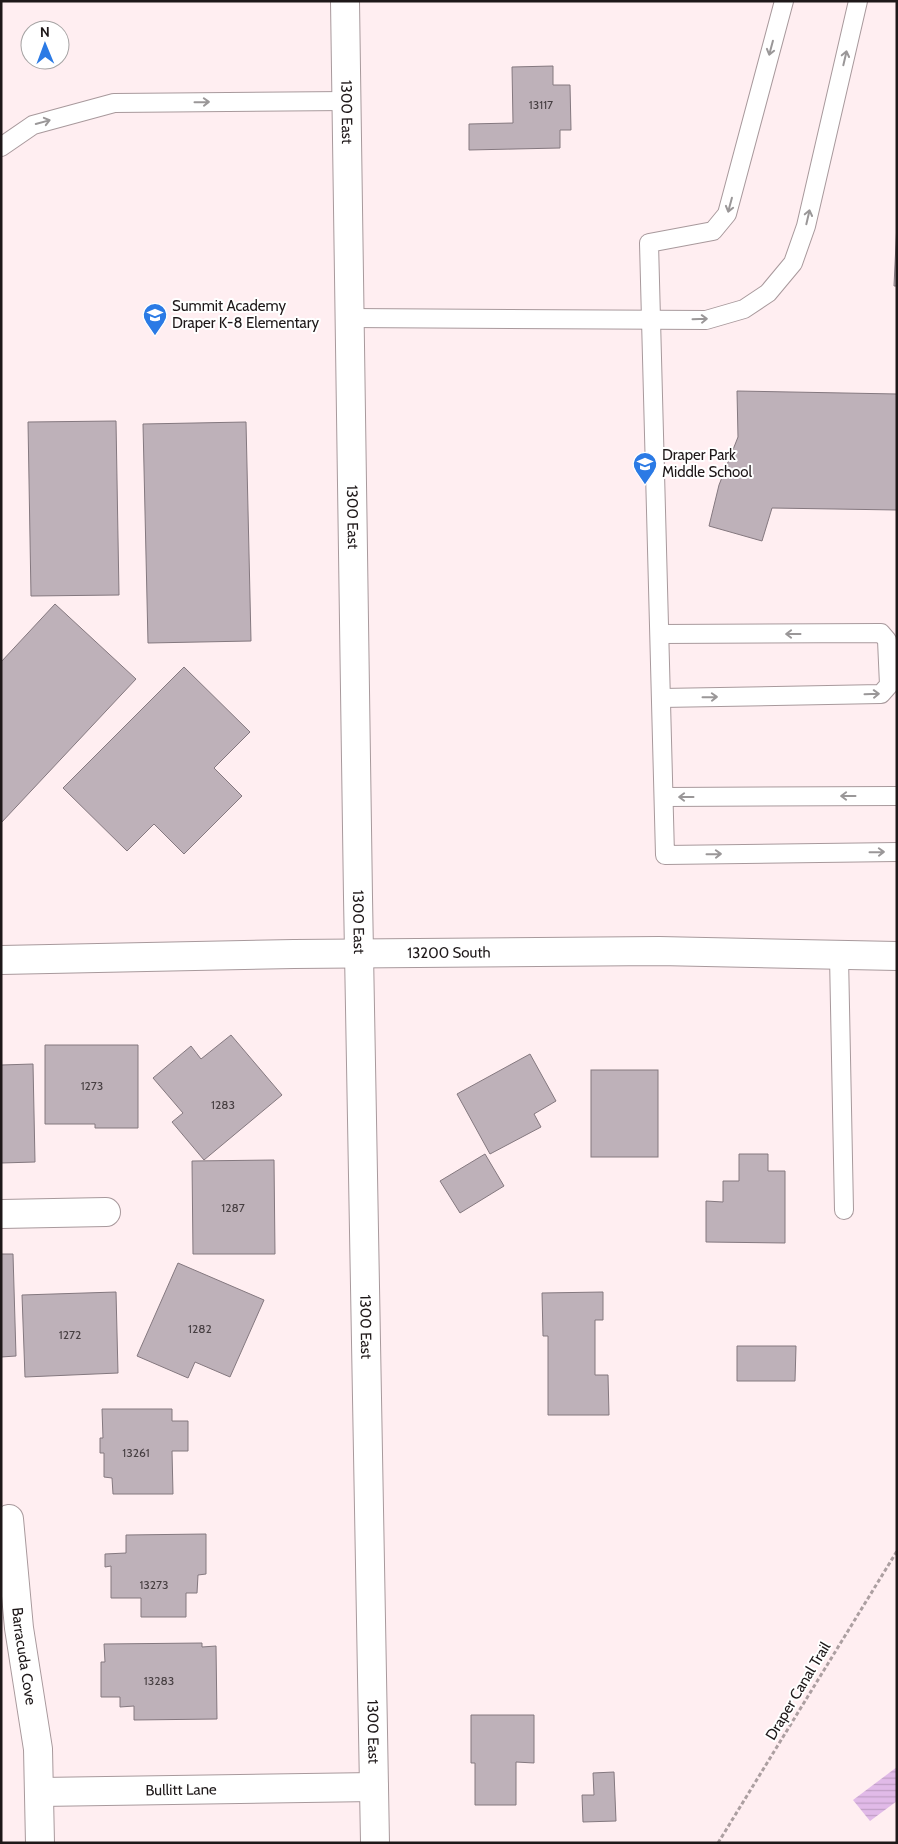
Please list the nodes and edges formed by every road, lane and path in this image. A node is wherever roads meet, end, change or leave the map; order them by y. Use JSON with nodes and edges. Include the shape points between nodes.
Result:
{"nodes":[{"id":1,"x":345,"y":1,"type":"edge"},
{"id":2,"x":784,"y":1,"type":"edge"},
{"id":3,"x":858,"y":1,"type":"edge"},
{"id":4,"x":346,"y":100,"type":"junction"},
{"id":5,"x":1,"y":147,"type":"edge"},
{"id":6,"x":350,"y":318,"type":"junction"},
{"id":7,"x":651,"y":319,"type":"junction"},
{"id":8,"x":660,"y":634,"type":"junction"},
{"id":9,"x":661,"y":698,"type":"junction"},
{"id":10,"x":897,"y":796,"type":"edge"},
{"id":11,"x":664,"y":797,"type":"junction"},
{"id":12,"x":897,"y":852,"type":"edge"},
{"id":13,"x":359,"y":955,"type":"junction"},
{"id":14,"x":839,"y":956,"type":"junction"},
{"id":15,"x":897,"y":956,"type":"edge"},
{"id":16,"x":1,"y":960,"type":"edge"},
{"id":17,"x":844,"y":1210,"type":"dead end"},
{"id":18,"x":106,"y":1212,"type":"dead end"},
{"id":19,"x":1,"y":1214,"type":"edge"},
{"id":20,"x":9,"y":1519,"type":"dead end"},
{"id":21,"x":897,"y":1551,"type":"edge"},
{"id":22,"x":374,"y":1787,"type":"junction"},
{"id":23,"x":40,"y":1792,"type":"junction"},
{"id":24,"x":40,"y":1843,"type":"edge"},
{"id":25,"x":375,"y":1843,"type":"edge"},
{"id":26,"x":718,"y":1843,"type":"edge"}],
"edges":[{"from":1,"to":4,"type":"main road","name":"1300 East"},
{"from":2,"to":7,"type":"lane","one_way":true,"via":[[727,214],[713,232],[649,243]]},
{"from":7,"to":3,"type":"lane","one_way":true,"via":[[706,320],[744,309],[768,293],[793,263],[806,226]]},
{"from":5,"to":4,"type":"lane","one_way":true,"via":[[33,125],[114,103]]},
{"from":4,"to":6,"type":"main road","name":"1300 East"},
{"from":6,"to":7,"type":"lane"},
{"from":6,"to":13,"type":"main road","name":"1300 East"},
{"from":7,"to":8,"type":"lane"},
{"from":8,"to":9,"type":"lane"},
{"from":9,"to":8,"type":"lane","one_way":true,"via":[[881,694],[889,685],[887,640],[881,634]]},
{"from":9,"to":11,"type":"lane"},
{"from":10,"to":11,"type":"lane","one_way":true},
{"from":11,"to":12,"type":"lane","one_way":true,"via":[[665,855]]},
{"from":13,"to":14,"type":"main road","name":"13200 South","via":[[659,951]]},
{"from":13,"to":16,"type":"main road","name":"13200 South"},
{"from":13,"to":22,"type":"main road","name":"1300 East"},
{"from":14,"to":15,"type":"main road","name":"13200 South"},
{"from":14,"to":17,"type":"lane"},
{"from":18,"to":19,"type":"main road"},
{"from":20,"to":23,"type":"main road","name":"Barracuda Cove","via":[[20,1628],[38,1749]]},
{"from":21,"to":26,"type":"path","name":"Draper Canal Trail"},
{"from":22,"to":23,"type":"main road","name":"Bullitt Lane"},
{"from":22,"to":25,"type":"main road","name":"1300 East"},
{"from":23,"to":24,"type":"main road"}]}
